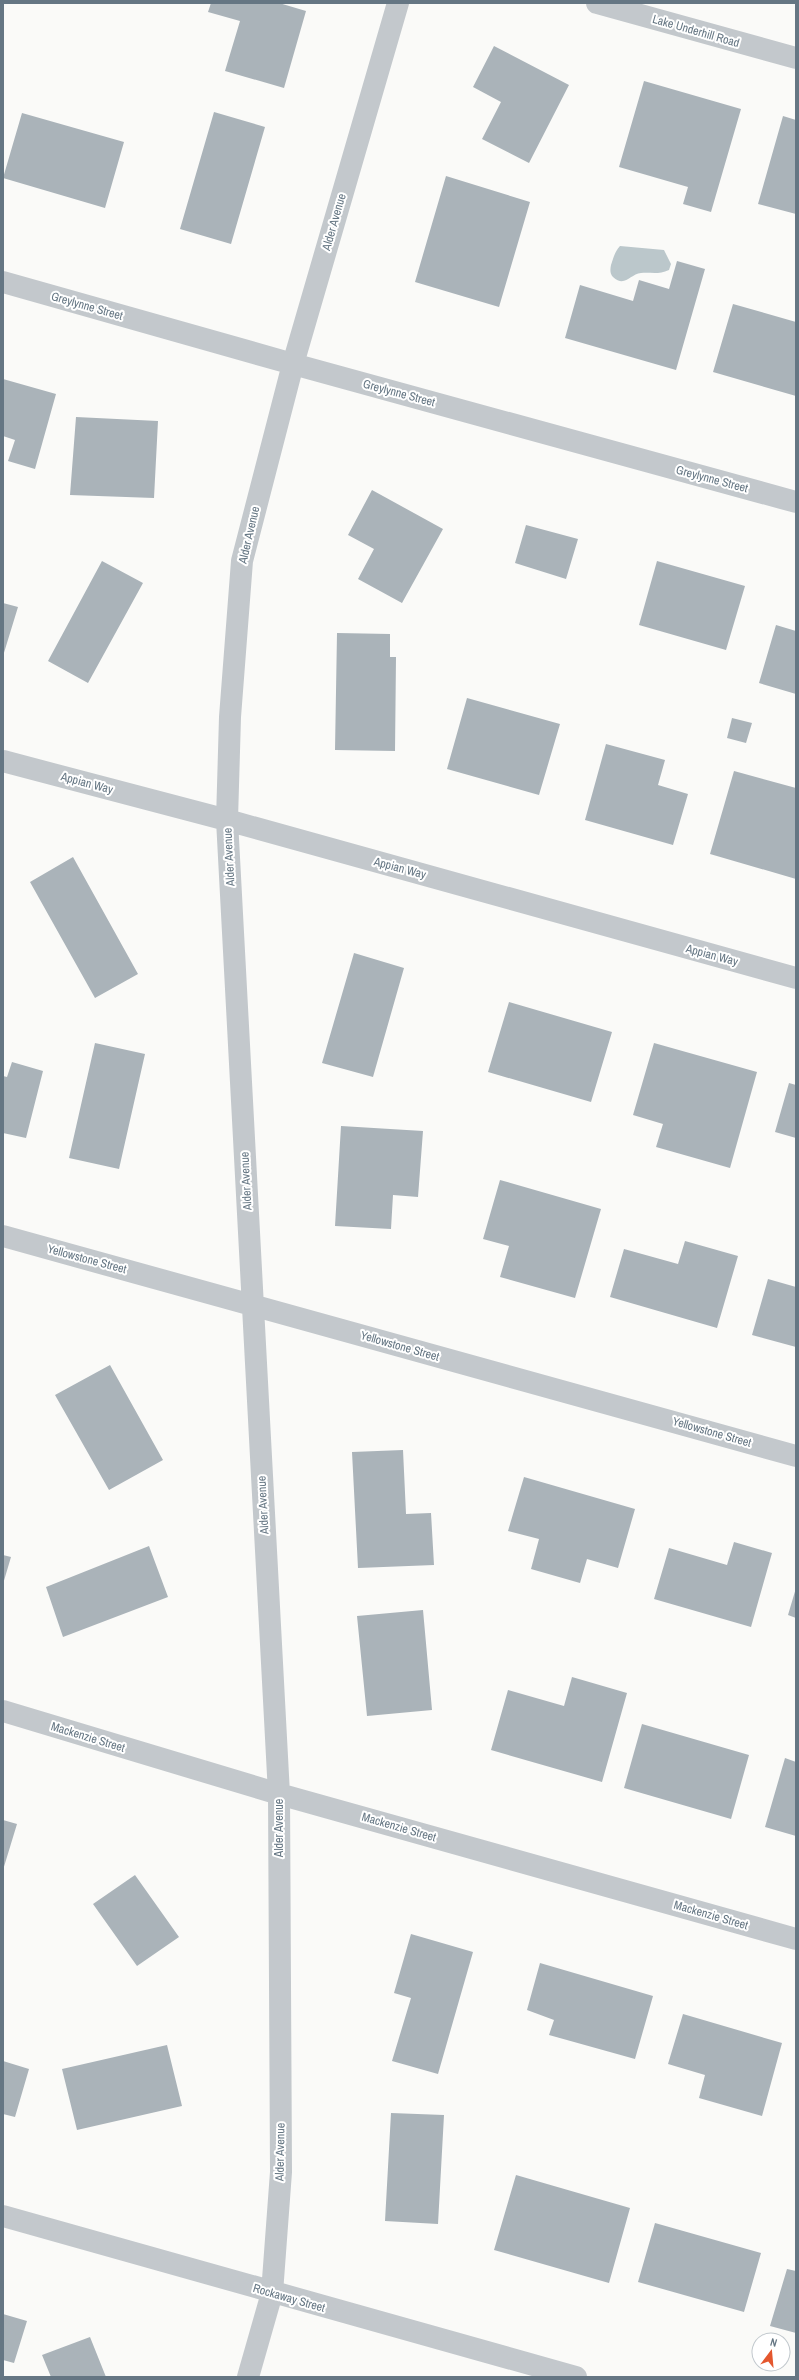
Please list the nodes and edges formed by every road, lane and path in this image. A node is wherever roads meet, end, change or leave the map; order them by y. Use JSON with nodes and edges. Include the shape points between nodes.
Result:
{"nodes":[{"id":1,"x":398,"y":3,"type":"edge"},
{"id":2,"x":597,"y":3,"type":"edge"},
{"id":3,"x":796,"y":58,"type":"edge"},
{"id":4,"x":3,"y":282,"type":"edge"},
{"id":5,"x":293,"y":364,"type":"junction"},
{"id":6,"x":796,"y":502,"type":"edge"},
{"id":7,"x":3,"y":761,"type":"edge"},
{"id":8,"x":227,"y":820,"type":"junction"},
{"id":9,"x":796,"y":978,"type":"edge"},
{"id":10,"x":3,"y":1236,"type":"edge"},
{"id":11,"x":252,"y":1305,"type":"junction"},
{"id":12,"x":796,"y":1456,"type":"edge"},
{"id":13,"x":3,"y":1712,"type":"edge"},
{"id":14,"x":279,"y":1794,"type":"junction"},
{"id":15,"x":796,"y":1939,"type":"edge"},
{"id":16,"x":3,"y":2216,"type":"edge"},
{"id":17,"x":272,"y":2293,"type":"junction"},
{"id":18,"x":248,"y":2377,"type":"edge"},
{"id":19,"x":576,"y":2377,"type":"edge"}],
"edges":[{"from":1,"to":5,"type":"street","name":"Alder Avenue"},
{"from":2,"to":3,"type":"street","name":"Lake Underhill Road"},
{"from":4,"to":5,"type":"street","name":"Greylynne Street"},
{"from":5,"to":6,"type":"street","name":"Greylynne Street"},
{"from":5,"to":8,"type":"street","name":"Alder Avenue","via":[[242,561],[230,717]]},
{"from":7,"to":8,"type":"street","name":"Appian Way"},
{"from":8,"to":9,"type":"street","name":"Appian Way"},
{"from":8,"to":11,"type":"street","name":"Alder Avenue"},
{"from":10,"to":11,"type":"street","name":"Yellowstone Street"},
{"from":11,"to":12,"type":"street","name":"Yellowstone Street"},
{"from":11,"to":14,"type":"street","name":"Alder Avenue"},
{"from":13,"to":14,"type":"street","name":"Mackenzie Street"},
{"from":14,"to":15,"type":"street","name":"Mackenzie Street"},
{"from":14,"to":17,"type":"street","name":"Alder Avenue","via":[[280,2172]]},
{"from":16,"to":17,"type":"street","name":"Rockaway Street"},
{"from":17,"to":18,"type":"street","name":"Alder Avenue"},
{"from":17,"to":19,"type":"street","name":"Rockaway Street"}]}
